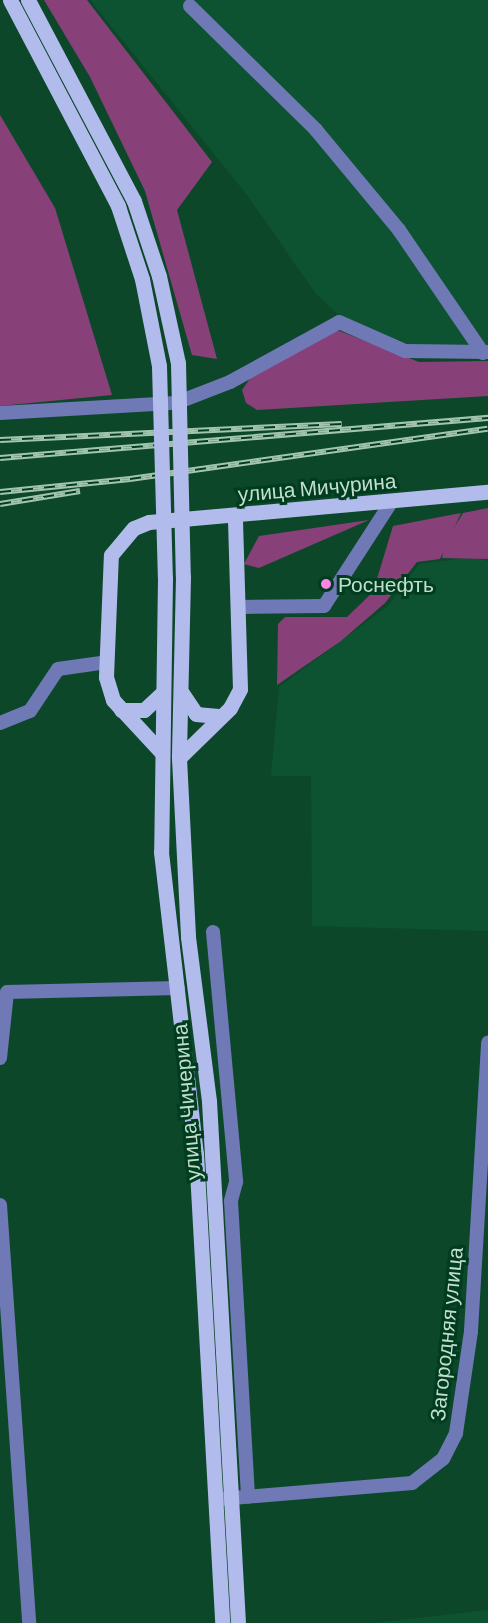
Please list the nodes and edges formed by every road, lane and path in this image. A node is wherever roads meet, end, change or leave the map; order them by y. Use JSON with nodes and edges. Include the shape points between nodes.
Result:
{"nodes":[{"id":1,"x":10,"y":0,"type":"edge"},
{"id":2,"x":28,"y":0,"type":"edge"},
{"id":3,"x":190,"y":6,"type":"dead end"},
{"id":4,"x":486,"y":353,"type":"edge"},
{"id":5,"x":0,"y":413,"type":"edge"},
{"id":6,"x":488,"y":492,"type":"edge"},
{"id":7,"x":392,"y":501,"type":"junction"},
{"id":8,"x":235,"y":516,"type":"junction"},
{"id":9,"x":240,"y":607,"type":"junction"},
{"id":10,"x":107,"y":662,"type":"junction"},
{"id":11,"x":181,"y":690,"type":"junction"},
{"id":12,"x":163,"y":692,"type":"junction"},
{"id":13,"x":121,"y":710,"type":"junction"},
{"id":14,"x":221,"y":716,"type":"junction"},
{"id":15,"x":0,"y":723,"type":"edge"},
{"id":16,"x":162,"y":754,"type":"junction"},
{"id":17,"x":179,"y":758,"type":"junction"},
{"id":18,"x":213,"y":932,"type":"dead end"},
{"id":19,"x":178,"y":988,"type":"junction"},
{"id":20,"x":488,"y":1042,"type":"edge"},
{"id":21,"x":0,"y":1058,"type":"edge"},
{"id":22,"x":0,"y":1204,"type":"edge"},
{"id":23,"x":248,"y":1497,"type":"junction"},
{"id":24,"x":230,"y":1498,"type":"junction"},
{"id":25,"x":213,"y":1500,"type":"junction"},
{"id":26,"x":29,"y":1623,"type":"edge"},
{"id":27,"x":222,"y":1623,"type":"edge"},
{"id":28,"x":238,"y":1623,"type":"edge"}],
"edges":[{"from":1,"to":12,"type":"main road","name":"улица Чичерина","bridge":true,"via":[[118,206],[142,279],[159,366],[165,578]]},
{"from":2,"to":11,"type":"main road","name":"улица Чичерина","bridge":true,"via":[[134,201],[159,276],[178,363],[183,577]]},
{"from":3,"to":4,"type":"street","via":[[316,130],[399,230]]},
{"from":4,"to":5,"type":"street","via":[[405,351],[339,322],[230,382],[176,403]]},
{"from":6,"to":7,"type":"main road","name":"улица Мичурина"},
{"from":7,"to":8,"type":"main road","name":"улица Мичурина"},
{"from":7,"to":9,"type":"street","via":[[324,606]]},
{"from":8,"to":9,"type":"main road"},
{"from":8,"to":10,"type":"main road","name":"улица Мичурина","via":[[149,522],[120,539],[111,555]]},
{"from":9,"to":14,"type":"main road","via":[[240,689]]},
{"from":10,"to":13,"type":"main road","via":[[108,689]]},
{"from":10,"to":15,"type":"street","via":[[58,669],[30,711]]},
{"from":11,"to":14,"type":"main road","via":[[196,714]]},
{"from":11,"to":17,"type":"main road","name":"улица Чичерина"},
{"from":12,"to":13,"type":"main road","via":[[144,710]]},
{"from":12,"to":16,"type":"main road","name":"улица Чичерина"},
{"from":13,"to":16,"type":"main road","via":[[148,732]]},
{"from":14,"to":17,"type":"main road"},
{"from":16,"to":19,"type":"main road","name":"улица Чичерина","via":[[162,880]]},
{"from":17,"to":24,"type":"main road","name":"улица Чичерина","via":[[188,937],[209,1101]]},
{"from":18,"to":23,"type":"street","via":[[236,1182],[231,1201]]},
{"from":19,"to":21,"type":"street","via":[[7,992]]},
{"from":19,"to":25,"type":"main road","name":"улица Чичерина","via":[[196,1154]]},
{"from":20,"to":23,"type":"street","name":"Загородняя улица","via":[[471,1330],[456,1433],[443,1459],[412,1484]]},
{"from":22,"to":26,"type":"street"},
{"from":23,"to":24,"type":"street","name":"Загородняя улица"},
{"from":24,"to":25,"type":"street","name":"Загородняя улица"},
{"from":24,"to":28,"type":"main road","name":"улица Чичерина"},
{"from":25,"to":27,"type":"main road","name":"улица Чичерина"}]}
